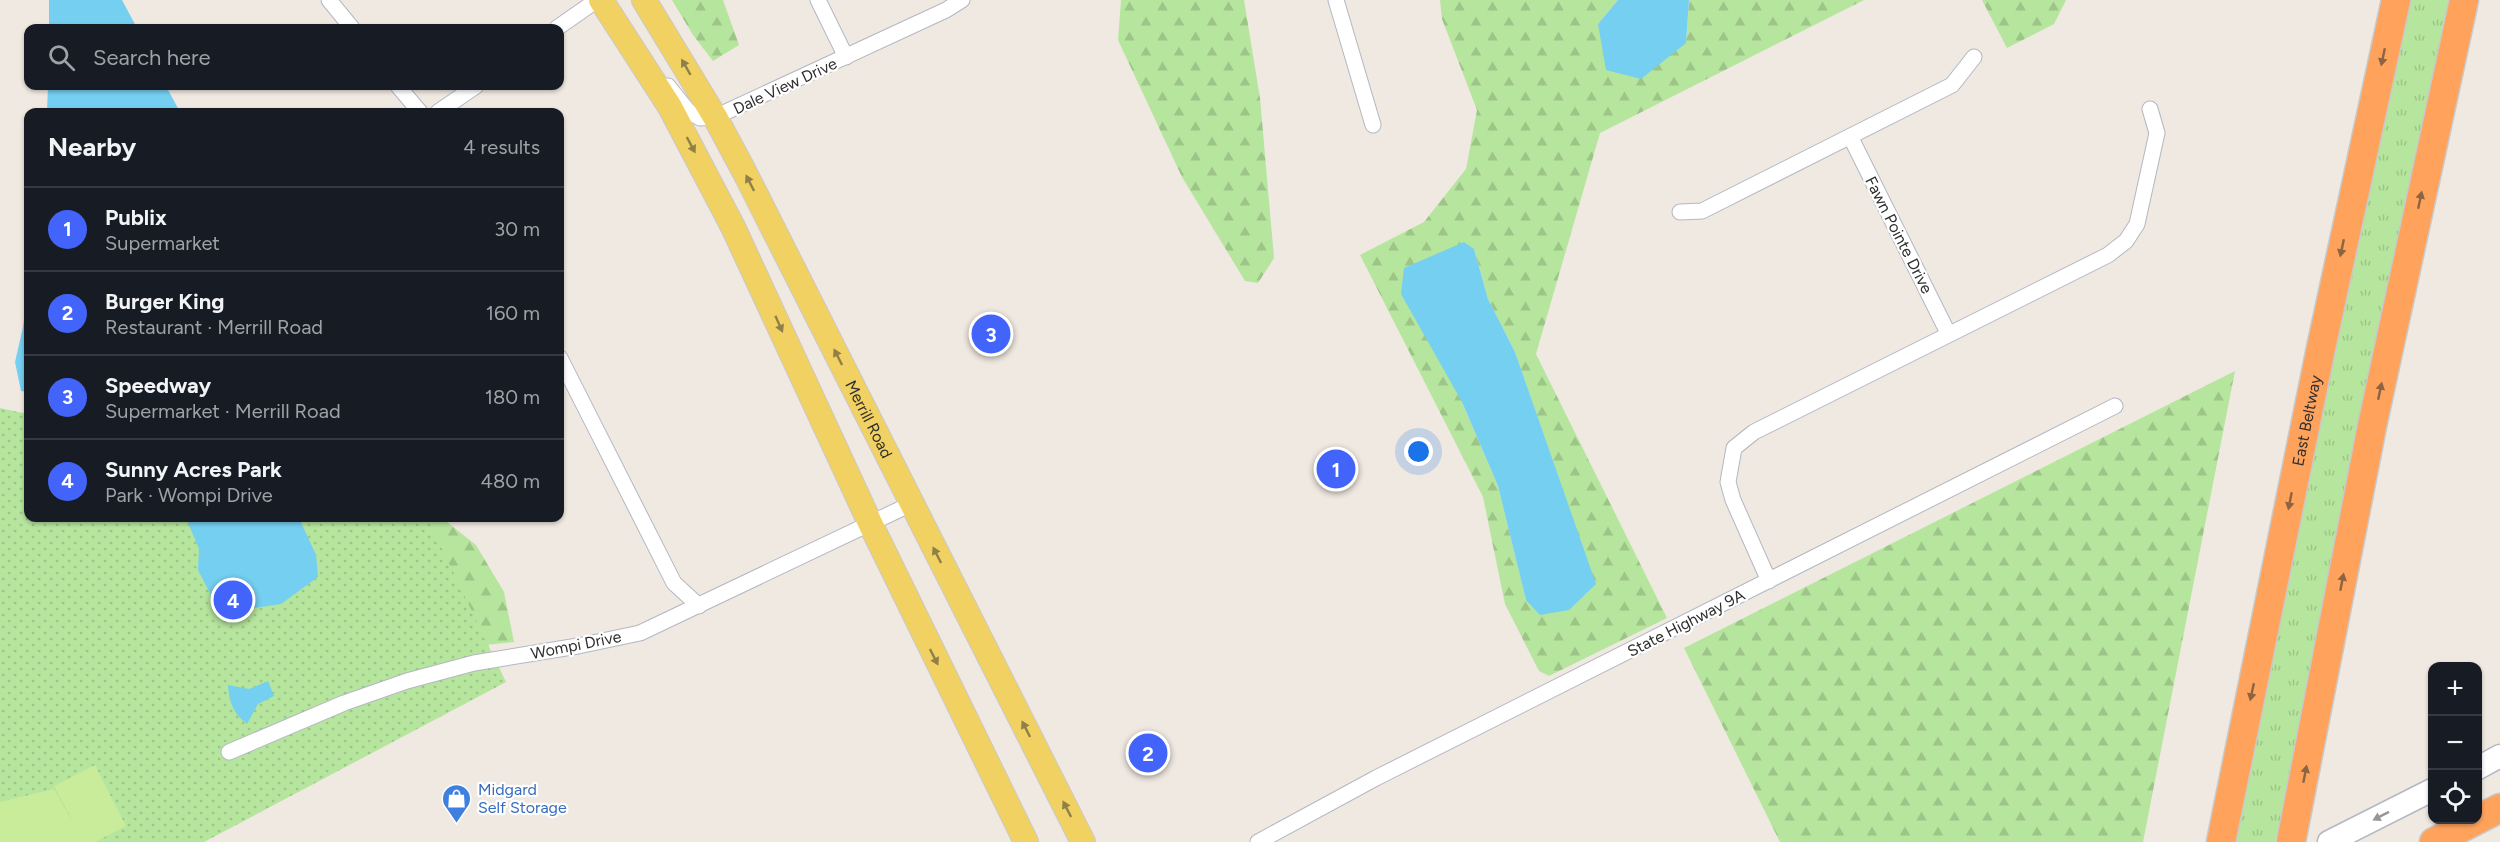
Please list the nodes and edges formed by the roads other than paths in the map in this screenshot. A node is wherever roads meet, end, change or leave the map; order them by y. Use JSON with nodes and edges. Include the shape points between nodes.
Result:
{"nodes":[{"id":1,"x":329,"y":0,"type":"edge"},
{"id":2,"x":599,"y":0,"type":"edge"},
{"id":3,"x":644,"y":0,"type":"edge"},
{"id":4,"x":818,"y":0,"type":"edge"},
{"id":5,"x":962,"y":0,"type":"edge"},
{"id":6,"x":1336,"y":0,"type":"edge"},
{"id":7,"x":2396,"y":0,"type":"edge"},
{"id":8,"x":2464,"y":0,"type":"edge"},
{"id":9,"x":349,"y":24,"type":"edge"},
{"id":10,"x":563,"y":24,"type":"edge"},
{"id":11,"x":629,"y":41,"type":"junction"},
{"id":12,"x":846,"y":57,"type":"junction"},
{"id":13,"x":1974,"y":57,"type":"dead end"},
{"id":14,"x":401,"y":90,"type":"edge"},
{"id":15,"x":470,"y":90,"type":"edge"},
{"id":16,"x":417,"y":108,"type":"edge"},
{"id":17,"x":444,"y":108,"type":"edge"},
{"id":18,"x":2150,"y":108,"type":"dead end"},
{"id":19,"x":716,"y":117,"type":"junction"},
{"id":20,"x":1372,"y":125,"type":"dead end"},
{"id":21,"x":1851,"y":138,"type":"junction"},
{"id":22,"x":1680,"y":212,"type":"dead end"},
{"id":23,"x":1948,"y":333,"type":"junction"},
{"id":24,"x":564,"y":366,"type":"edge"},
{"id":25,"x":2115,"y":406,"type":"dead end"},
{"id":26,"x":911,"y":504,"type":"junction"},
{"id":27,"x":870,"y":523,"type":"junction"},
{"id":28,"x":1769,"y":581,"type":"junction"},
{"id":29,"x":699,"y":606,"type":"junction"},
{"id":30,"x":973,"y":736,"type":"junction"},
{"id":31,"x":229,"y":752,"type":"dead end"},
{"id":32,"x":2500,"y":756,"type":"edge"},
{"id":33,"x":2482,"y":766,"type":"edge"},
{"id":34,"x":2428,"y":792,"type":"edge"},
{"id":35,"x":2500,"y":808,"type":"edge"},
{"id":36,"x":2292,"y":837,"type":"edge"},
{"id":37,"x":1026,"y":842,"type":"edge"},
{"id":38,"x":1038,"y":842,"type":"edge"},
{"id":39,"x":1083,"y":842,"type":"edge"},
{"id":40,"x":1258,"y":842,"type":"edge"},
{"id":41,"x":2221,"y":842,"type":"edge"},
{"id":42,"x":2329,"y":842,"type":"edge"},
{"id":43,"x":2434,"y":842,"type":"edge"}],
"edges":[{"from":1,"to":9,"type":"street"},
{"from":2,"to":10,"type":"street"},
{"from":2,"to":11,"type":"main road"},
{"from":19,"to":3,"type":"main road","name":"Merrill Road","one_way":true},
{"from":4,"to":12,"type":"street"},
{"from":5,"to":12,"type":"street","name":"Dale View Drive"},
{"from":6,"to":20,"type":"street"},
{"from":7,"to":41,"type":"highway","name":"East Beltway","one_way":true},
{"from":36,"to":8,"type":"highway","one_way":true,"via":[[2373,426]]},
{"from":11,"to":19,"type":"street","name":"Dale View Drive","via":[[688,111],[700,118]]},
{"from":11,"to":27,"type":"main road","one_way":true,"via":[[670,107],[734,227]]},
{"from":12,"to":19,"type":"street","name":"Dale View Drive"},
{"from":13,"to":21,"type":"street","via":[[1952,85]]},
{"from":14,"to":16,"type":"street"},
{"from":15,"to":17,"type":"street"},
{"from":18,"to":23,"type":"street","via":[[2157,134],[2137,224],[2126,241],[2108,255]]},
{"from":26,"to":19,"type":"main road","name":"Merrill Road","one_way":true},
{"from":21,"to":22,"type":"street","via":[[1702,211]]},
{"from":21,"to":23,"type":"street","name":"Fawn Pointe Drive"},
{"from":23,"to":28,"type":"street","via":[[1754,432],[1734,448],[1728,482]]},
{"from":24,"to":29,"type":"street","via":[[674,583]]},
{"from":25,"to":28,"type":"street","name":"State Highway 9A"},
{"from":26,"to":27,"type":"street","name":"Wompi Drive"},
{"from":39,"to":26,"type":"main road","name":"Merrill Road","one_way":true},
{"from":27,"to":29,"type":"street","name":"Wompi Drive"},
{"from":27,"to":30,"type":"main road","one_way":true},
{"from":28,"to":40,"type":"street","name":"State Highway 9A","via":[[1376,778]]},
{"from":29,"to":31,"type":"street","name":"Wompi Drive","via":[[640,633],[474,663],[407,681]]},
{"from":30,"to":37,"type":"main road"},
{"from":30,"to":38,"type":"main road"},
{"from":32,"to":33,"type":"street"},
{"from":34,"to":42,"type":"street","one_way":true},
{"from":35,"to":43,"type":"highway"}]}
